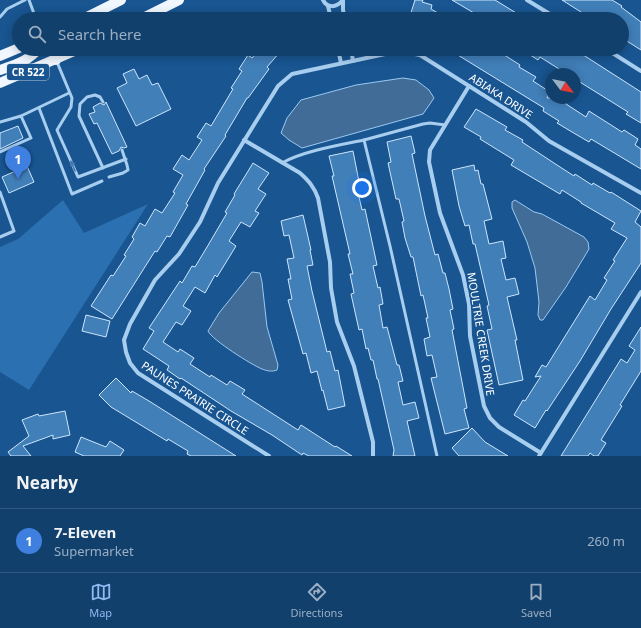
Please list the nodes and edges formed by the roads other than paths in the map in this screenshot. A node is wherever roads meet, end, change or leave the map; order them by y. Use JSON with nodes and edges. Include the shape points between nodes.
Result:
{"nodes":[{"id":1,"x":25,"y":0,"type":"edge"},
{"id":2,"x":29,"y":0,"type":"edge"},
{"id":3,"x":121,"y":0,"type":"edge"},
{"id":4,"x":179,"y":0,"type":"edge"},
{"id":5,"x":323,"y":0,"type":"edge"},
{"id":6,"x":527,"y":0,"type":"edge"},
{"id":7,"x":343,"y":1,"type":"edge"},
{"id":8,"x":328,"y":6,"type":"junction"},
{"id":9,"x":33,"y":12,"type":"edge"},
{"id":10,"x":97,"y":12,"type":"edge"},
{"id":11,"x":155,"y":12,"type":"edge"},
{"id":12,"x":330,"y":12,"type":"edge"},
{"id":13,"x":344,"y":12,"type":"edge"},
{"id":14,"x":547,"y":12,"type":"edge"},
{"id":15,"x":0,"y":18,"type":"edge"},
{"id":16,"x":12,"y":51,"type":"edge"},
{"id":17,"x":0,"y":56,"type":"edge"},
{"id":18,"x":33,"y":56,"type":"edge"},
{"id":19,"x":56,"y":56,"type":"edge"},
{"id":20,"x":64,"y":56,"type":"edge"},
{"id":21,"x":340,"y":56,"type":"edge"},
{"id":22,"x":352,"y":56,"type":"edge"},
{"id":23,"x":376,"y":56,"type":"edge"},
{"id":24,"x":423,"y":56,"type":"edge"},
{"id":25,"x":618,"y":56,"type":"edge"},
{"id":26,"x":56,"y":60,"type":"junction"},
{"id":27,"x":353,"y":61,"type":"junction"},
{"id":28,"x":341,"y":63,"type":"junction"},
{"id":29,"x":0,"y":70,"type":"edge"},
{"id":30,"x":641,"y":70,"type":"edge"},
{"id":31,"x":0,"y":83,"type":"edge"},
{"id":32,"x":469,"y":86,"type":"junction"},
{"id":33,"x":69,"y":93,"type":"junction"},
{"id":34,"x":103,"y":102,"type":"dead end"},
{"id":35,"x":39,"y":108,"type":"junction"},
{"id":36,"x":20,"y":116,"type":"junction"},
{"id":37,"x":0,"y":122,"type":"edge"},
{"id":38,"x":445,"y":125,"type":"junction"},
{"id":39,"x":244,"y":140,"type":"junction"},
{"id":40,"x":364,"y":140,"type":"junction"},
{"id":41,"x":122,"y":150,"type":"dead end"},
{"id":42,"x":0,"y":152,"type":"edge"},
{"id":43,"x":126,"y":159,"type":"junction"},
{"id":44,"x":282,"y":163,"type":"junction"},
{"id":45,"x":103,"y":168,"type":"junction"},
{"id":46,"x":109,"y":177,"type":"dead end"},
{"id":47,"x":102,"y":181,"type":"dead end"},
{"id":48,"x":0,"y":192,"type":"edge"},
{"id":49,"x":641,"y":193,"type":"edge"},
{"id":50,"x":0,"y":237,"type":"edge"},
{"id":51,"x":641,"y":292,"type":"edge"},
{"id":52,"x":540,"y":455,"type":"edge"},
{"id":53,"x":268,"y":456,"type":"edge"},
{"id":54,"x":372,"y":456,"type":"edge"},
{"id":55,"x":437,"y":456,"type":"edge"}],
"edges":[{"from":1,"to":15,"type":"lane","via":[[8,9]]},
{"from":2,"to":9,"type":"lane"},
{"from":3,"to":10,"type":"main road"},
{"from":4,"to":11,"type":"main road"},
{"from":5,"to":8,"type":"street"},
{"from":6,"to":14,"type":"street"},
{"from":7,"to":8,"type":"street","via":[[336,6]]},
{"from":7,"to":13,"type":"street"},
{"from":8,"to":12,"type":"street"},
{"from":16,"to":17,"type":"main road","number":"CR 522"},
{"from":18,"to":29,"type":"main road"},
{"from":19,"to":26,"type":"main road"},
{"from":20,"to":26,"type":"main road","number":"CR 522"},
{"from":21,"to":28,"type":"street"},
{"from":22,"to":27,"type":"street"},
{"from":23,"to":27,"type":"street","name":"ABIAKA DRIVE"},
{"from":24,"to":32,"type":"street","name":"ABIAKA DRIVE"},
{"from":25,"to":30,"type":"street"},
{"from":26,"to":31,"type":"main road","number":"CR 522"},
{"from":26,"to":33,"type":"lane"},
{"from":27,"to":28,"type":"street","name":"ABIAKA DRIVE"},
{"from":28,"to":39,"type":"street","name":"PAUNES PRAIRIE CIRCLE","via":[[292,74],[278,86]]},
{"from":32,"to":38,"type":"street","name":"MOULTRIE CREEK DRIVE"},
{"from":32,"to":49,"type":"street","name":"ABIAKA DRIVE","via":[[526,122],[549,141]]},
{"from":33,"to":35,"type":"lane"},
{"from":45,"to":33,"type":"lane","one_way":true,"via":[[78,177],[57,130],[71,107],[72,98]]},
{"from":34,"to":45,"type":"lane","via":[[95,95],[87,97],[80,104],[79,116]]},
{"from":35,"to":36,"type":"lane"},
{"from":35,"to":47,"type":"lane","via":[[72,194]]},
{"from":36,"to":37,"type":"lane"},
{"from":36,"to":42,"type":"lane","via":[[31,138]]},
{"from":38,"to":40,"type":"lane","via":[[423,124]]},
{"from":38,"to":52,"type":"street","name":"MOULTRIE CREEK DRIVE","via":[[430,150],[429,162],[440,213],[463,275],[469,304],[470,336],[484,406],[490,418],[499,427]]},
{"from":39,"to":44,"type":"street"},
{"from":39,"to":53,"type":"street","name":"PAUNES PRAIRIE CIRCLE","via":[[218,183],[200,222],[179,254],[155,280],[130,324],[124,340],[130,363],[138,373]]},
{"from":40,"to":44,"type":"lane","via":[[296,156]]},
{"from":40,"to":55,"type":"lane"},
{"from":41,"to":43,"type":"lane"},
{"from":43,"to":45,"type":"lane"},
{"from":43,"to":46,"type":"lane","via":[[128,170],[123,174]]},
{"from":44,"to":54,"type":"street","via":[[308,180],[318,198],[330,262],[336,322],[354,366],[373,442]]},
{"from":48,"to":50,"type":"lane","via":[[14,231]]},
{"from":51,"to":52,"type":"street"}]}
